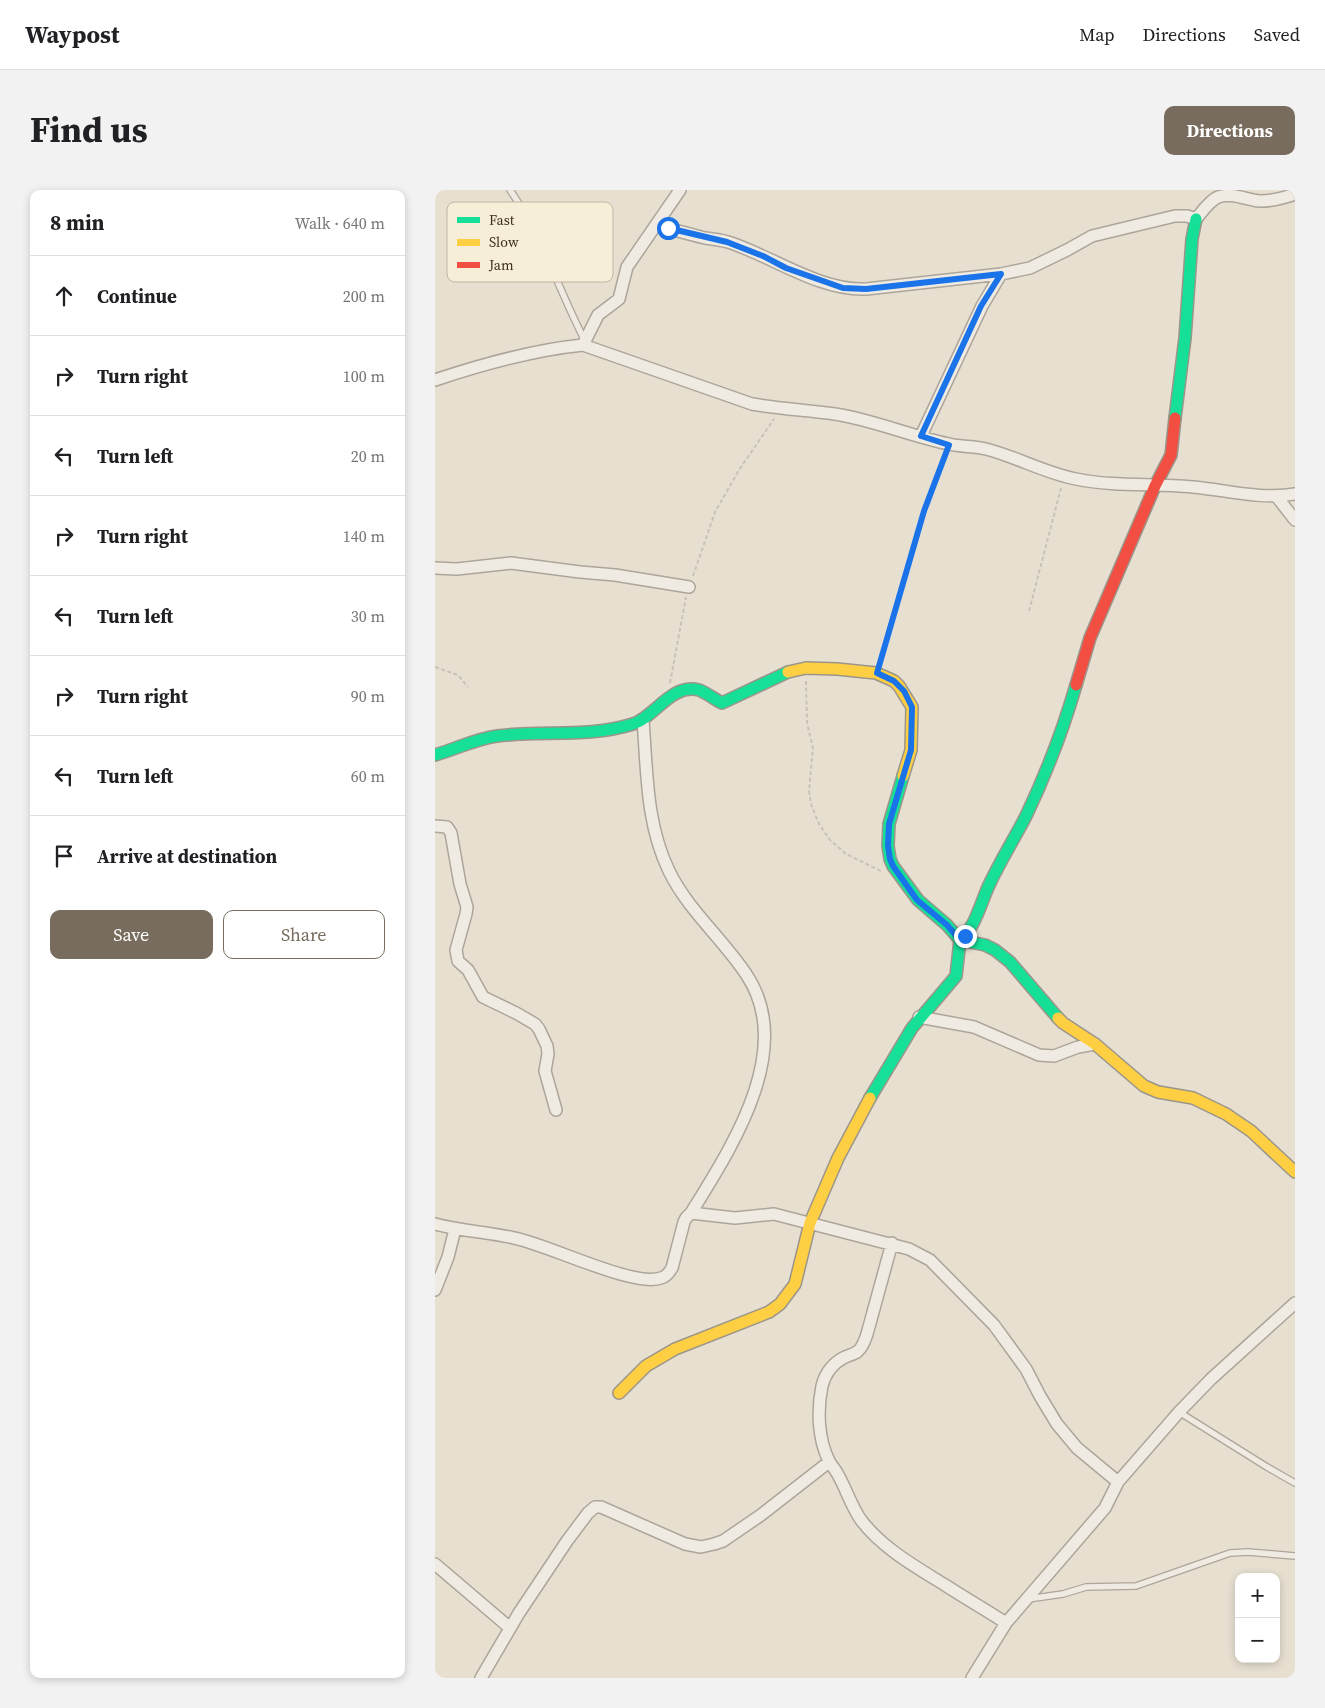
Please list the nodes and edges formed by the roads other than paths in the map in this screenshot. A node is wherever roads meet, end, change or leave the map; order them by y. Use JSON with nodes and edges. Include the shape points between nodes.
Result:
{"nodes":[{"id":1,"x":510,"y":190,"type":"edge"},
{"id":2,"x":680,"y":190,"type":"edge"},
{"id":3,"x":1295,"y":194,"type":"edge"},
{"id":4,"x":518,"y":202,"type":"edge"},
{"id":5,"x":1196,"y":219,"type":"junction"},
{"id":6,"x":657,"y":225,"type":"junction"},
{"id":7,"x":1001,"y":274,"type":"junction"},
{"id":8,"x":557,"y":282,"type":"edge"},
{"id":9,"x":584,"y":343,"type":"junction"},
{"id":10,"x":435,"y":380,"type":"edge"},
{"id":11,"x":921,"y":436,"type":"junction"},
{"id":12,"x":1155,"y":486,"type":"junction"},
{"id":13,"x":1295,"y":494,"type":"edge"},
{"id":14,"x":1277,"y":497,"type":"junction"},
{"id":15,"x":1295,"y":520,"type":"edge"},
{"id":16,"x":435,"y":568,"type":"edge"},
{"id":17,"x":689,"y":586,"type":"road end"},
{"id":18,"x":643,"y":720,"type":"junction"},
{"id":19,"x":435,"y":755,"type":"edge"},
{"id":20,"x":435,"y":826,"type":"edge"},
{"id":21,"x":960,"y":940,"type":"junction"},
{"id":22,"x":919,"y":1018,"type":"junction"},
{"id":23,"x":1095,"y":1044,"type":"junction"},
{"id":24,"x":556,"y":1110,"type":"dead end"},
{"id":25,"x":1295,"y":1172,"type":"edge"},
{"id":26,"x":691,"y":1213,"type":"junction"},
{"id":27,"x":810,"y":1223,"type":"junction"},
{"id":28,"x":435,"y":1224,"type":"edge"},
{"id":29,"x":455,"y":1230,"type":"junction"},
{"id":30,"x":892,"y":1243,"type":"junction"},
{"id":31,"x":435,"y":1290,"type":"edge"},
{"id":32,"x":1295,"y":1303,"type":"edge"},
{"id":33,"x":619,"y":1393,"type":"dead end"},
{"id":34,"x":1179,"y":1412,"type":"junction"},
{"id":35,"x":829,"y":1462,"type":"junction"},
{"id":36,"x":1118,"y":1482,"type":"junction"},
{"id":37,"x":1295,"y":1483,"type":"edge"},
{"id":38,"x":1295,"y":1556,"type":"edge"},
{"id":39,"x":435,"y":1564,"type":"edge"},
{"id":40,"x":1028,"y":1599,"type":"junction"},
{"id":41,"x":1006,"y":1623,"type":"junction"},
{"id":42,"x":510,"y":1628,"type":"junction"},
{"id":43,"x":481,"y":1678,"type":"edge"},
{"id":44,"x":972,"y":1678,"type":"edge"}],
"edges":[{"from":1,"to":4,"type":"lane"},
{"from":2,"to":6,"type":"street"},
{"from":3,"to":5,"type":"street","via":[[1261,201],[1219,197]]},
{"from":5,"to":7,"type":"street","via":[[1175,216],[1092,236],[1030,268]]},
{"from":5,"to":12,"type":"street","via":[[1171,455]]},
{"from":6,"to":7,"type":"street","via":[[727,242],[843,288],[866,289]]},
{"from":6,"to":9,"type":"street","via":[[627,267],[619,299],[598,315]]},
{"from":7,"to":11,"type":"street","via":[[981,306]]},
{"from":8,"to":9,"type":"lane"},
{"from":9,"to":10,"type":"street","via":[[527,353]]},
{"from":9,"to":11,"type":"street","via":[[752,404],[836,414]]},
{"from":11,"to":12,"type":"street","via":[[949,445],[993,451],[1064,476]]},
{"from":12,"to":14,"type":"street"},
{"from":12,"to":21,"type":"street","via":[[1090,638],[1064,727],[1026,815],[975,918]]},
{"from":13,"to":14,"type":"street"},
{"from":14,"to":15,"type":"street"},
{"from":16,"to":17,"type":"street","via":[[511,564]]},
{"from":18,"to":19,"type":"street","via":[[598,731],[497,736]]},
{"from":18,"to":21,"type":"street","via":[[681,692],[701,690],[721,702],[792,670],[837,669],[877,673],[894,681],[904,691],[912,707],[911,750],[889,824],[890,859],[917,900]]},
{"from":18,"to":26,"type":"street","via":[[649,804],[656,840],[685,899],[729,950],[758,993],[765,1032],[763,1066],[752,1097],[736,1136]]},
{"from":20,"to":24,"type":"street","via":[[447,827],[451,833],[467,907],[456,957],[483,996],[539,1029],[547,1046],[545,1077]]},
{"from":21,"to":22,"type":"street","via":[[956,976]]},
{"from":21,"to":23,"type":"street","via":[[995,950],[1010,962],[1063,1023]]},
{"from":22,"to":23,"type":"street","via":[[974,1027],[1039,1056],[1054,1056]]},
{"from":22,"to":27,"type":"street","via":[[838,1158]]},
{"from":23,"to":25,"type":"street","via":[[1152,1091],[1190,1097],[1225,1112]]},
{"from":26,"to":27,"type":"street","via":[[735,1218],[774,1214]]},
{"from":26,"to":29,"type":"street","via":[[684,1222],[672,1268],[668,1274],[655,1280],[597,1266],[538,1244]]},
{"from":27,"to":30,"type":"street"},
{"from":27,"to":33,"type":"street","via":[[795,1284],[780,1304],[769,1312],[675,1349],[646,1366]]},
{"from":28,"to":29,"type":"street"},
{"from":29,"to":31,"type":"street"},
{"from":30,"to":35,"type":"street","via":[[863,1345],[832,1367],[822,1386],[819,1416],[822,1442]]},
{"from":30,"to":36,"type":"street","via":[[930,1260],[994,1325],[1026,1369],[1057,1424],[1077,1448]]},
{"from":32,"to":34,"type":"street"},
{"from":34,"to":36,"type":"street"},
{"from":34,"to":37,"type":"lane"},
{"from":35,"to":41,"type":"street","via":[[861,1519],[888,1547]]},
{"from":35,"to":42,"type":"street","via":[[761,1515],[714,1544],[685,1544],[595,1507],[567,1541]]},
{"from":36,"to":40,"type":"street","via":[[1105,1508]]},
{"from":38,"to":40,"type":"lane","via":[[1230,1553],[1136,1586],[1086,1587]]},
{"from":39,"to":42,"type":"street"},
{"from":40,"to":41,"type":"street"},
{"from":41,"to":44,"type":"street"},
{"from":42,"to":43,"type":"street"}]}
